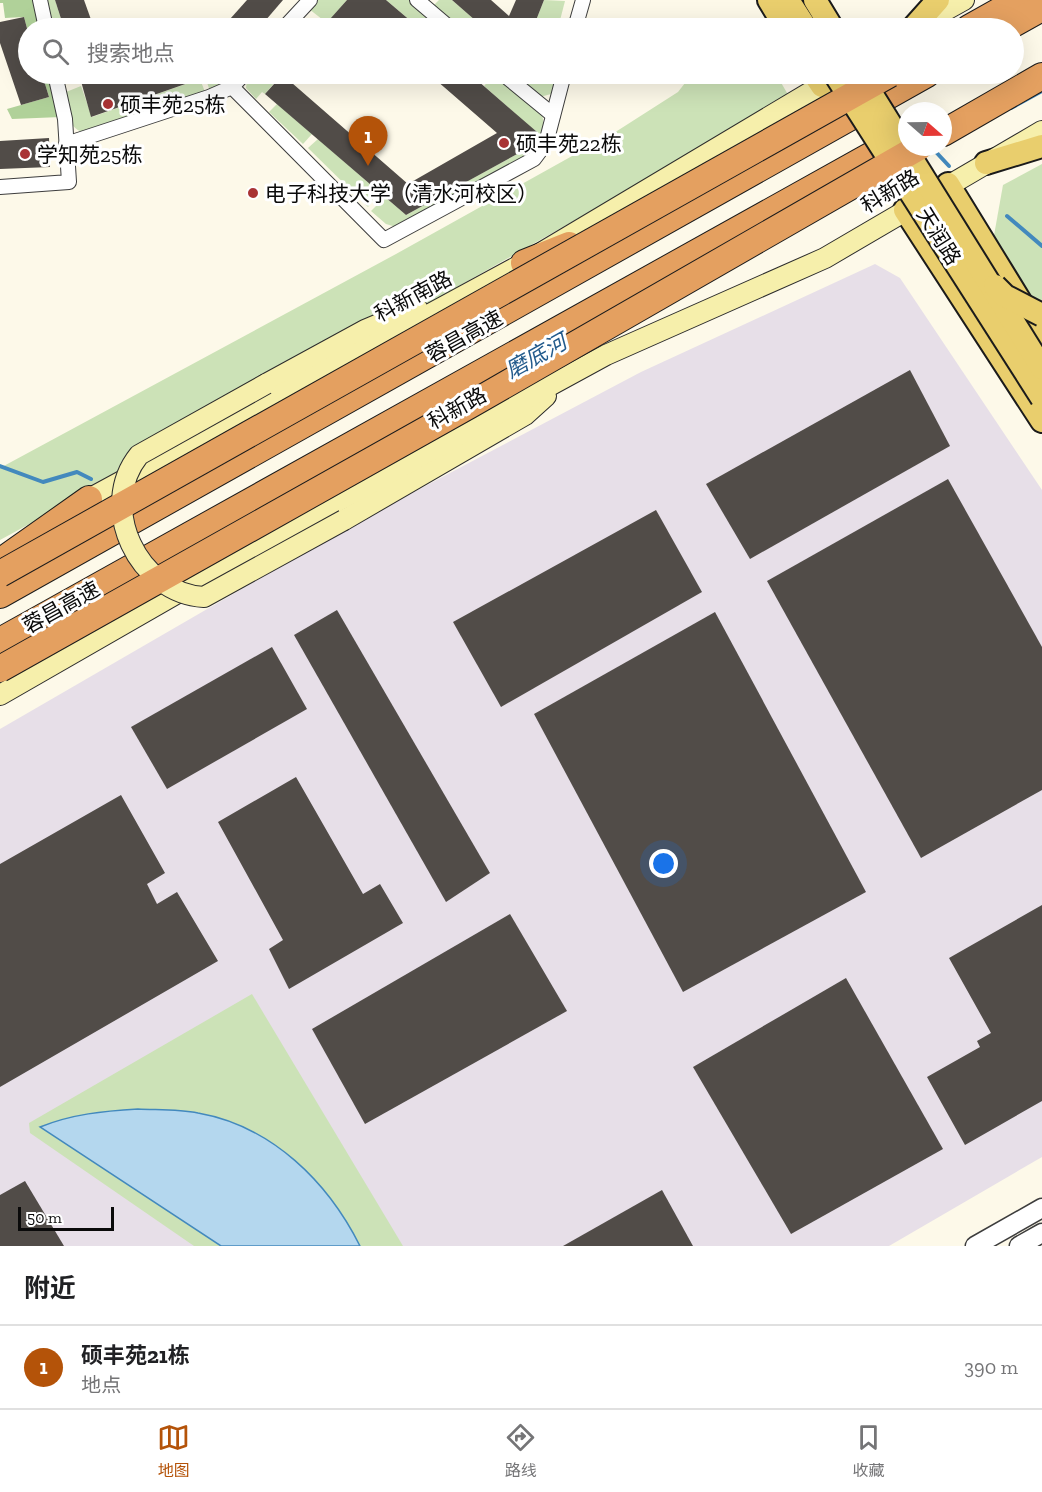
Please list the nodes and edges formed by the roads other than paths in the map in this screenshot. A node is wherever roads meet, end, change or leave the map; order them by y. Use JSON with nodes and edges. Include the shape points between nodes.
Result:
{"nodes":[{"id":1,"x":40,"y":0,"type":"edge"},
{"id":2,"x":310,"y":0,"type":"edge"},
{"id":3,"x":417,"y":0,"type":"edge"},
{"id":4,"x":583,"y":0,"type":"edge"},
{"id":5,"x":769,"y":0,"type":"edge"},
{"id":6,"x":788,"y":0,"type":"edge"},
{"id":7,"x":814,"y":0,"type":"edge"},
{"id":8,"x":938,"y":0,"type":"edge"},
{"id":9,"x":964,"y":0,"type":"edge"},
{"id":10,"x":1019,"y":0,"type":"edge"},
{"id":11,"x":1042,"y":8,"type":"edge"},
{"id":12,"x":44,"y":18,"type":"edge"},
{"id":13,"x":293,"y":18,"type":"edge"},
{"id":14,"x":438,"y":18,"type":"edge"},
{"id":15,"x":578,"y":18,"type":"edge"},
{"id":16,"x":780,"y":18,"type":"edge"},
{"id":17,"x":800,"y":18,"type":"edge"},
{"id":18,"x":826,"y":18,"type":"edge"},
{"id":19,"x":922,"y":18,"type":"edge"},
{"id":20,"x":931,"y":18,"type":"edge"},
{"id":21,"x":987,"y":18,"type":"edge"},
{"id":22,"x":1024,"y":18,"type":"edge"},
{"id":23,"x":1042,"y":58,"type":"edge"},
{"id":24,"x":1024,"y":68,"type":"edge"},
{"id":25,"x":1042,"y":76,"type":"edge"},
{"id":26,"x":57,"y":84,"type":"edge"},
{"id":27,"x":235,"y":84,"type":"edge"},
{"id":28,"x":515,"y":84,"type":"edge"},
{"id":29,"x":561,"y":84,"type":"edge"},
{"id":30,"x":814,"y":84,"type":"edge"},
{"id":31,"x":828,"y":84,"type":"edge"},
{"id":32,"x":865,"y":84,"type":"edge"},
{"id":33,"x":872,"y":84,"type":"edge"},
{"id":34,"x":909,"y":84,"type":"edge"},
{"id":35,"x":997,"y":84,"type":"edge"},
{"id":36,"x":232,"y":87,"type":"junction"},
{"id":37,"x":952,"y":110,"type":"edge"},
{"id":38,"x":553,"y":115,"type":"junction"},
{"id":39,"x":952,"y":128,"type":"edge"},
{"id":40,"x":1042,"y":131,"type":"edge"},
{"id":41,"x":898,"y":140,"type":"edge"},
{"id":42,"x":66,"y":144,"type":"junction"},
{"id":43,"x":1042,"y":146,"type":"edge"},
{"id":44,"x":903,"y":156,"type":"edge"},
{"id":45,"x":777,"y":159,"type":"junction"},
{"id":46,"x":986,"y":163,"type":"junction"},
{"id":47,"x":948,"y":184,"type":"junction"},
{"id":48,"x":0,"y":187,"type":"edge"},
{"id":49,"x":905,"y":210,"type":"junction"},
{"id":50,"x":524,"y":263,"type":"junction"},
{"id":51,"x":983,"y":275,"type":"junction"},
{"id":52,"x":1042,"y":315,"type":"edge"},
{"id":53,"x":1042,"y":338,"type":"edge"},
{"id":54,"x":1042,"y":368,"type":"edge"},
{"id":55,"x":567,"y":376,"type":"junction"},
{"id":56,"x":1042,"y":398,"type":"edge"},
{"id":57,"x":1042,"y":421,"type":"edge"},
{"id":58,"x":88,"y":499,"type":"junction"},
{"id":59,"x":0,"y":548,"type":"edge"},
{"id":60,"x":0,"y":562,"type":"edge"},
{"id":61,"x":0,"y":574,"type":"edge"},
{"id":62,"x":0,"y":595,"type":"edge"},
{"id":63,"x":0,"y":641,"type":"edge"},
{"id":64,"x":0,"y":669,"type":"edge"},
{"id":65,"x":0,"y":695,"type":"edge"},
{"id":66,"x":1042,"y":1208,"type":"edge"},
{"id":67,"x":1042,"y":1233,"type":"edge"},
{"id":68,"x":975,"y":1246,"type":"edge"},
{"id":69,"x":1019,"y":1246,"type":"edge"}],
"edges":[{"from":1,"to":12,"type":"street"},
{"from":2,"to":13,"type":"street"},
{"from":3,"to":14,"type":"street"},
{"from":4,"to":15,"type":"street"},
{"from":5,"to":16,"type":"main road"},
{"from":6,"to":17,"type":"main road"},
{"from":7,"to":18,"type":"main road"},
{"from":8,"to":19,"type":"main road"},
{"from":9,"to":20,"type":"main road"},
{"from":10,"to":21,"type":"highway"},
{"from":11,"to":22,"type":"highway"},
{"from":23,"to":24,"type":"highway"},
{"from":25,"to":39,"type":"highway"},
{"from":26,"to":42,"type":"street"},
{"from":27,"to":36,"type":"street"},
{"from":28,"to":38,"type":"street"},
{"from":29,"to":38,"type":"street"},
{"from":30,"to":50,"type":"main road","name":"科新南路"},
{"from":31,"to":56,"type":"main road","name":"天润路","bridge":true},
{"from":32,"to":51,"type":"main road","name":"天润路","bridge":true},
{"from":33,"to":61,"type":"highway","bridge":true},
{"from":34,"to":45,"type":"highway","name":"蓉昌高速"},
{"from":35,"to":37,"type":"highway"},
{"from":36,"to":38,"type":"street","via":[[384,240],[534,159],[546,143]]},
{"from":36,"to":42,"type":"street"},
{"from":40,"to":46,"type":"main road","name":"科新路"},
{"from":41,"to":63,"type":"highway","name":"蓉昌高速"},
{"from":42,"to":48,"type":"street","via":[[69,182]]},
{"from":43,"to":46,"type":"main road"},
{"from":44,"to":64,"type":"highway","bridge":true},
{"from":45,"to":50,"type":"highway"},
{"from":45,"to":62,"type":"highway","name":"蓉昌高速"},
{"from":46,"to":47,"type":"main road","name":"科新路"},
{"from":47,"to":49,"type":"main road","name":"科新路"},
{"from":47,"to":53,"type":"main road"},
{"from":49,"to":55,"type":"main road","name":"科新路","via":[[825,258],[614,351]]},
{"from":49,"to":57,"type":"main road"},
{"from":50,"to":55,"type":"main road","bridge":true,"via":[[365,330],[139,455],[125,484],[123,511],[129,541],[147,572],[162,584],[187,596],[204,597],[525,415]]},
{"from":50,"to":58,"type":"main road","name":"科新南路"},
{"from":51,"to":52,"type":"main road","bridge":true,"via":[[1005,296]]},
{"from":51,"to":54,"type":"main road","name":"天润路","bridge":true},
{"from":55,"to":65,"type":"main road","name":"科新路","via":[[338,501]]},
{"from":58,"to":59,"type":"main road","name":"科新南路"},
{"from":58,"to":60,"type":"highway"},
{"from":66,"to":68,"type":"street"},
{"from":67,"to":69,"type":"street"}]}
